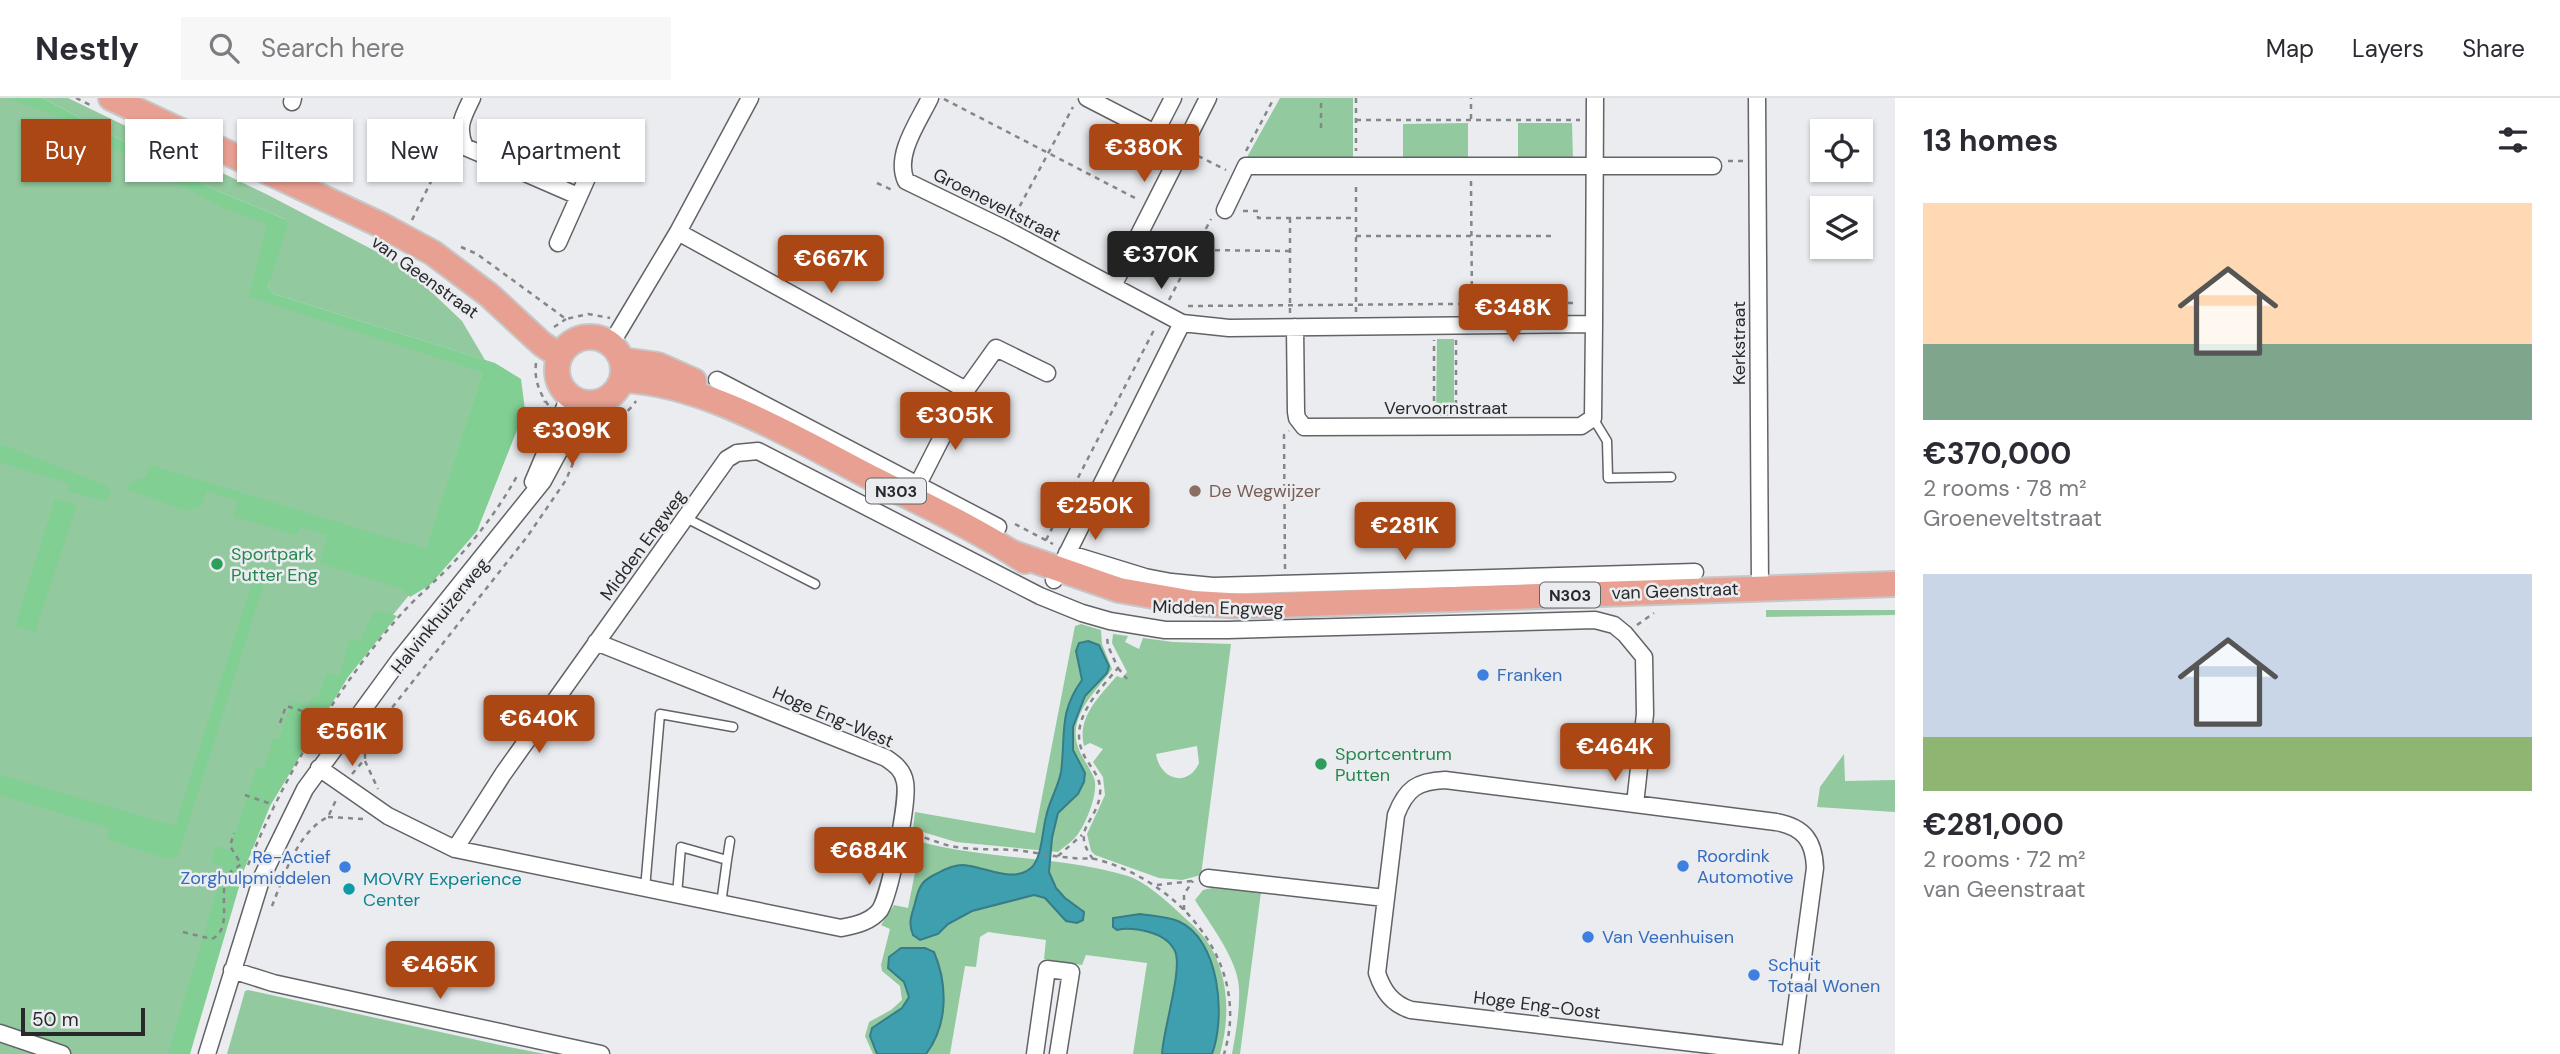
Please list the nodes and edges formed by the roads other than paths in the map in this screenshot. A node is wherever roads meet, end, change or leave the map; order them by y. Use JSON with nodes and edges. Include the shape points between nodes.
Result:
{"nodes":[{"id":1,"x":750,"y":98,"type":"edge"},
{"id":2,"x":930,"y":98,"type":"edge"},
{"id":3,"x":1087,"y":98,"type":"edge"},
{"id":4,"x":1173,"y":98,"type":"edge"},
{"id":5,"x":1208,"y":98,"type":"edge"},
{"id":6,"x":1595,"y":98,"type":"edge"},
{"id":7,"x":1757,"y":98,"type":"edge"},
{"id":8,"x":467,"y":100,"type":"edge"},
{"id":9,"x":106,"y":104,"type":"edge"},
{"id":10,"x":1155,"y":133,"type":"junction"},
{"id":11,"x":1182,"y":148,"type":"junction"},
{"id":12,"x":1713,"y":166,"type":"road end"},
{"id":13,"x":1595,"y":167,"type":"junction"},
{"id":14,"x":584,"y":182,"type":"edge"},
{"id":15,"x":578,"y":196,"type":"junction"},
{"id":16,"x":1220,"y":210,"type":"road end"},
{"id":17,"x":677,"y":232,"type":"junction"},
{"id":18,"x":558,"y":243,"type":"dead end"},
{"id":19,"x":1113,"y":286,"type":"junction"},
{"id":20,"x":1182,"y":323,"type":"junction"},
{"id":21,"x":1594,"y":324,"type":"junction"},
{"id":22,"x":1292,"y":327,"type":"junction"},
{"id":23,"x":556,"y":353,"type":"junction"},
{"id":24,"x":618,"y":361,"type":"junction"},
{"id":25,"x":1047,"y":373,"type":"dead end"},
{"id":26,"x":717,"y":380,"type":"dead end"},
{"id":27,"x":967,"y":390,"type":"junction"},
{"id":28,"x":572,"y":407,"type":"junction"},
{"id":29,"x":1593,"y":418,"type":"junction"},
{"id":30,"x":1671,"y":477,"type":"dead end"},
{"id":31,"x":914,"y":492,"type":"junction"},
{"id":32,"x":686,"y":518,"type":"junction"},
{"id":33,"x":995,"y":525,"type":"road end"},
{"id":34,"x":1060,"y":568,"type":"junction"},
{"id":35,"x":1695,"y":572,"type":"dead end"},
{"id":36,"x":815,"y":584,"type":"dead end"},
{"id":37,"x":1895,"y":584,"type":"edge"},
{"id":38,"x":1760,"y":592,"type":"junction"},
{"id":39,"x":596,"y":642,"type":"junction"},
{"id":40,"x":733,"y":727,"type":"dead end"},
{"id":41,"x":319,"y":768,"type":"junction"},
{"id":42,"x":1635,"y":804,"type":"junction"},
{"id":43,"x":730,"y":841,"type":"dead end"},
{"id":44,"x":455,"y":849,"type":"junction"},
{"id":45,"x":727,"y":860,"type":"junction"},
{"id":46,"x":1200,"y":879,"type":"road end"},
{"id":47,"x":645,"y":889,"type":"junction"},
{"id":48,"x":677,"y":895,"type":"junction"},
{"id":49,"x":1385,"y":898,"type":"junction"},
{"id":50,"x":721,"y":904,"type":"junction"},
{"id":51,"x":232,"y":970,"type":"junction"},
{"id":52,"x":0,"y":1033,"type":"edge"},
{"id":53,"x":62,"y":1054,"type":"edge"},
{"id":54,"x":207,"y":1054,"type":"edge"},
{"id":55,"x":601,"y":1054,"type":"edge"},
{"id":56,"x":1035,"y":1054,"type":"edge"},
{"id":57,"x":1058,"y":1054,"type":"edge"},
{"id":58,"x":1788,"y":1054,"type":"edge"}],
"edges":[{"from":1,"to":17,"type":"street"},
{"from":2,"to":19,"type":"street","name":"Groeneveltstraat","via":[[905,152],[901,171],[906,181]]},
{"from":3,"to":10,"type":"street"},
{"from":4,"to":10,"type":"street"},
{"from":5,"to":11,"type":"street"},
{"from":6,"to":13,"type":"street"},
{"from":7,"to":38,"type":"street","name":"Kerkstraat"},
{"from":8,"to":15,"type":"street","via":[[460,124],[465,146]]},
{"from":9,"to":23,"type":"main road","name":"van Geenstraat","via":[[383,226],[433,253],[489,295],[541,323]]},
{"from":10,"to":11,"type":"street"},
{"from":11,"to":19,"type":"street"},
{"from":12,"to":13,"type":"street"},
{"from":13,"to":16,"type":"street","via":[[1246,166]]},
{"from":13,"to":21,"type":"street"},
{"from":14,"to":15,"type":"street"},
{"from":15,"to":18,"type":"street"},
{"from":17,"to":24,"type":"street"},
{"from":17,"to":27,"type":"street"},
{"from":19,"to":20,"type":"street","name":"Groeneveltstraat","via":[[1165,309]]},
{"from":20,"to":22,"type":"street"},
{"from":20,"to":34,"type":"street"},
{"from":21,"to":22,"type":"street"},
{"from":21,"to":29,"type":"street"},
{"from":22,"to":29,"type":"street","name":"Vervoornstraat","via":[[1296,412],[1300,423],[1310,428],[1581,426]]},
{"from":23,"to":24,"type":"main road","number":"N303","via":[[586,337],[599,338]]},
{"from":23,"to":28,"type":"main road","via":[[556,374]]},
{"from":24,"to":28,"type":"main road","via":[[616,392],[603,401]]},
{"from":24,"to":31,"type":"main road","name":"van Geenstraat","number":"N303","via":[[645,362],[675,371],[779,431]]},
{"from":25,"to":27,"type":"street","via":[[996,348]]},
{"from":26,"to":31,"type":"street","name":"van Geenstraat"},
{"from":27,"to":31,"type":"street"},
{"from":28,"to":41,"type":"street","name":"Halvinkhuizerweg","via":[[522,507]]},
{"from":29,"to":30,"type":"lane","via":[[1607,441],[1608,478]]},
{"from":31,"to":33,"type":"street","name":"van Geenstraat"},
{"from":31,"to":34,"type":"main road","name":"van Geenstraat","number":"N303","via":[[1013,553]]},
{"from":32,"to":36,"type":"lane"},
{"from":32,"to":39,"type":"street","name":"Midden Engweg"},
{"from":32,"to":42,"type":"street","name":"Midden Engweg","via":[[727,459],[758,451],[1040,596],[1110,621],[1165,629],[1228,630],[1595,620],[1614,625],[1644,657],[1645,714]]},
{"from":34,"to":35,"type":"street","name":"van Geenstraat","via":[[1124,572],[1213,586]]},
{"from":34,"to":38,"type":"main road","name":"van Geenstraat","number":"N303","via":[[1080,593],[1143,611],[1184,613],[1245,606]]},
{"from":37,"to":38,"type":"main road","name":"van Geenstraat","number":"N303"},
{"from":39,"to":44,"type":"street"},
{"from":39,"to":50,"type":"street","name":"Hoge Eng-West","via":[[899,766],[905,782],[899,832],[889,887],[879,911],[862,923],[841,928]]},
{"from":40,"to":47,"type":"lane","via":[[660,714]]},
{"from":41,"to":44,"type":"street","name":"Hoge Eng-West","via":[[388,816]]},
{"from":41,"to":51,"type":"street","name":"Halvinkhuizerweg","via":[[262,877]]},
{"from":42,"to":49,"type":"street","name":"Hoge Eng-Oost","via":[[1428,781],[1413,788],[1396,815]]},
{"from":42,"to":58,"type":"street","name":"Hoge Eng-Oost","via":[[1781,823],[1807,838],[1815,869]]},
{"from":43,"to":45,"type":"lane"},
{"from":44,"to":47,"type":"street","name":"Hoge Eng-West"},
{"from":45,"to":48,"type":"lane","via":[[681,848]]},
{"from":45,"to":50,"type":"lane"},
{"from":46,"to":49,"type":"street"},
{"from":47,"to":48,"type":"street","name":"Hoge Eng-West"},
{"from":48,"to":50,"type":"street","name":"Hoge Eng-West"},
{"from":49,"to":58,"type":"street","name":"Hoge Eng-Oost","via":[[1377,973],[1382,989],[1405,1008]]},
{"from":51,"to":54,"type":"street","name":"Halvinkhuizerweg"},
{"from":51,"to":55,"type":"street","via":[[273,983]]},
{"from":52,"to":53,"type":"street"},
{"from":56,"to":57,"type":"street","via":[[1047,969],[1071,972]]}]}
